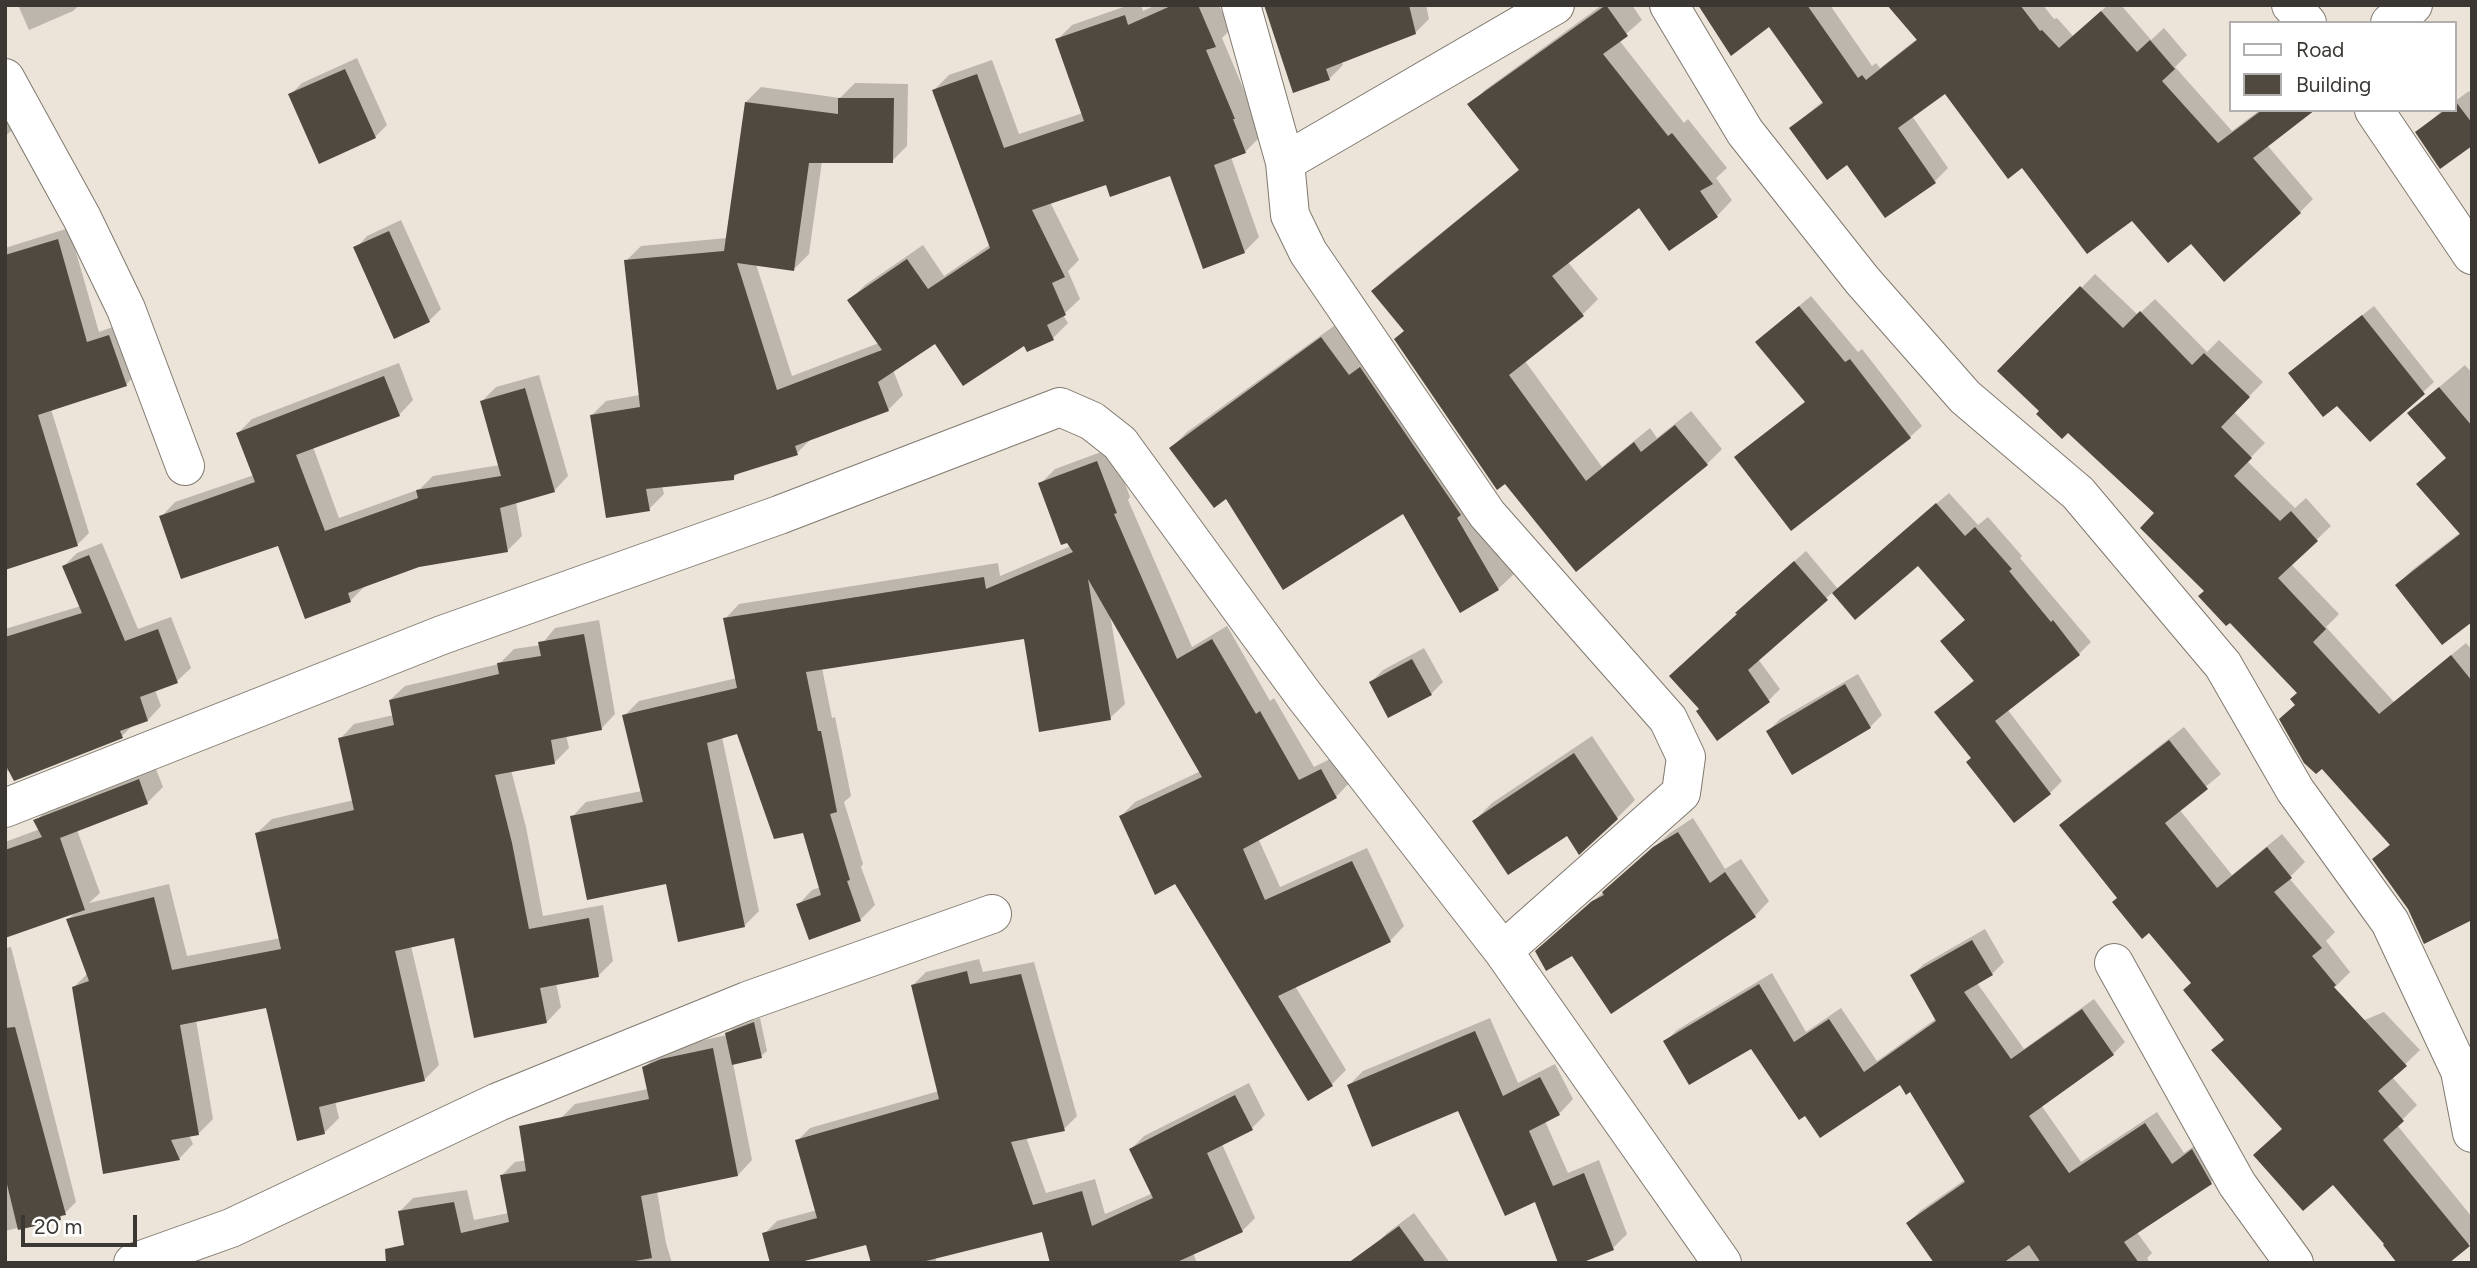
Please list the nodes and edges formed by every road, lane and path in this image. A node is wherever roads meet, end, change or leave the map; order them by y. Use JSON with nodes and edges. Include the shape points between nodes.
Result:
{"nodes":[{"id":1,"x":1241,"y":5,"type":"edge"},
{"id":2,"x":1555,"y":5,"type":"edge"},
{"id":3,"x":1669,"y":5,"type":"edge"},
{"id":4,"x":2291,"y":5,"type":"edge"},
{"id":5,"x":2413,"y":5,"type":"edge"},
{"id":6,"x":2305,"y":21,"type":"edge"},
{"id":7,"x":2393,"y":21,"type":"edge"},
{"id":8,"x":5,"y":78,"type":"edge"},
{"id":9,"x":2375,"y":112,"type":"edge"},
{"id":10,"x":1284,"y":162,"type":"junction"},
{"id":11,"x":2472,"y":255,"type":"edge"},
{"id":12,"x":185,"y":466,"type":"dead end"},
{"id":13,"x":5,"y":808,"type":"edge"},
{"id":14,"x":992,"y":914,"type":"dead end"},
{"id":15,"x":1503,"y":951,"type":"junction"},
{"id":16,"x":2114,"y":963,"type":"dead end"},
{"id":17,"x":2472,"y":1133,"type":"edge"},
{"id":18,"x":133,"y":1263,"type":"edge"},
{"id":19,"x":1722,"y":1263,"type":"edge"},
{"id":20,"x":2294,"y":1263,"type":"edge"}],
"edges":[{"from":1,"to":10,"type":"street"},
{"from":2,"to":10,"type":"street"},
{"from":3,"to":17,"type":"street","via":[[1745,132],[1862,280],[1965,397],[2078,493],[2223,665],[2295,790],[2390,922],[2460,1072]]},
{"from":4,"to":6,"type":"street"},
{"from":5,"to":7,"type":"street"},
{"from":8,"to":12,"type":"street","via":[[126,309]]},
{"from":9,"to":11,"type":"street"},
{"from":10,"to":15,"type":"street","via":[[1290,215],[1308,253],[1487,514],[1668,719],[1686,757],[1681,793]]},
{"from":13,"to":15,"type":"street","via":[[442,635],[779,515],[1060,407],[1091,421],[1120,443],[1303,694]]},
{"from":14,"to":18,"type":"street","via":[[747,1001],[498,1102],[231,1228]]},
{"from":15,"to":19,"type":"street"},
{"from":16,"to":20,"type":"street","via":[[2236,1184]]}]}
